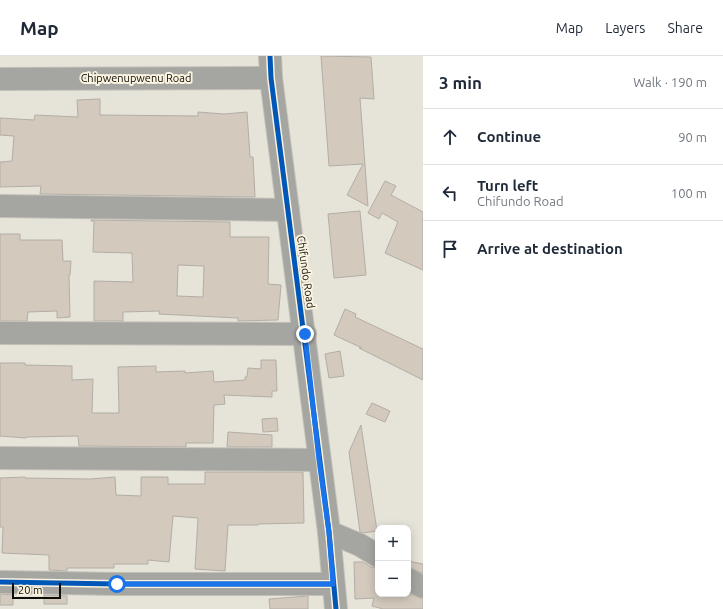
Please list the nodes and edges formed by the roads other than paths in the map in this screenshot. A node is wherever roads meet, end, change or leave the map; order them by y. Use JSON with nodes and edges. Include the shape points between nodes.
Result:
{"nodes":[{"id":1,"x":270,"y":56,"type":"edge"},
{"id":2,"x":0,"y":78,"type":"edge"},
{"id":3,"x":271,"y":78,"type":"junction"},
{"id":4,"x":0,"y":206,"type":"edge"},
{"id":5,"x":288,"y":210,"type":"junction"},
{"id":6,"x":0,"y":333,"type":"edge"},
{"id":7,"x":305,"y":334,"type":"junction"},
{"id":8,"x":0,"y":458,"type":"edge"},
{"id":9,"x":319,"y":460,"type":"junction"},
{"id":10,"x":329,"y":532,"type":"junction"},
{"id":11,"x":375,"y":554,"type":"edge"},
{"id":12,"x":411,"y":581,"type":"edge"},
{"id":13,"x":0,"y":582,"type":"edge"},
{"id":14,"x":333,"y":584,"type":"junction"},
{"id":15,"x":423,"y":587,"type":"edge"},
{"id":16,"x":336,"y":609,"type":"edge"}],
"edges":[{"from":1,"to":3,"type":"street","name":"Chifundo Road"},
{"from":2,"to":3,"type":"street","name":"Chipwenupwenu Road"},
{"from":3,"to":5,"type":"street","name":"Chifundo Road"},
{"from":4,"to":5,"type":"street"},
{"from":5,"to":7,"type":"street","name":"Chifundo Road"},
{"from":6,"to":7,"type":"street"},
{"from":7,"to":9,"type":"street","name":"Chifundo Road"},
{"from":8,"to":9,"type":"street"},
{"from":9,"to":10,"type":"street","name":"Chifundo Road"},
{"from":10,"to":11,"type":"street"},
{"from":10,"to":14,"type":"street","name":"Chifundo Road"},
{"from":12,"to":15,"type":"street"},
{"from":13,"to":14,"type":"street"},
{"from":14,"to":16,"type":"street","name":"Chifundo Road"}]}
